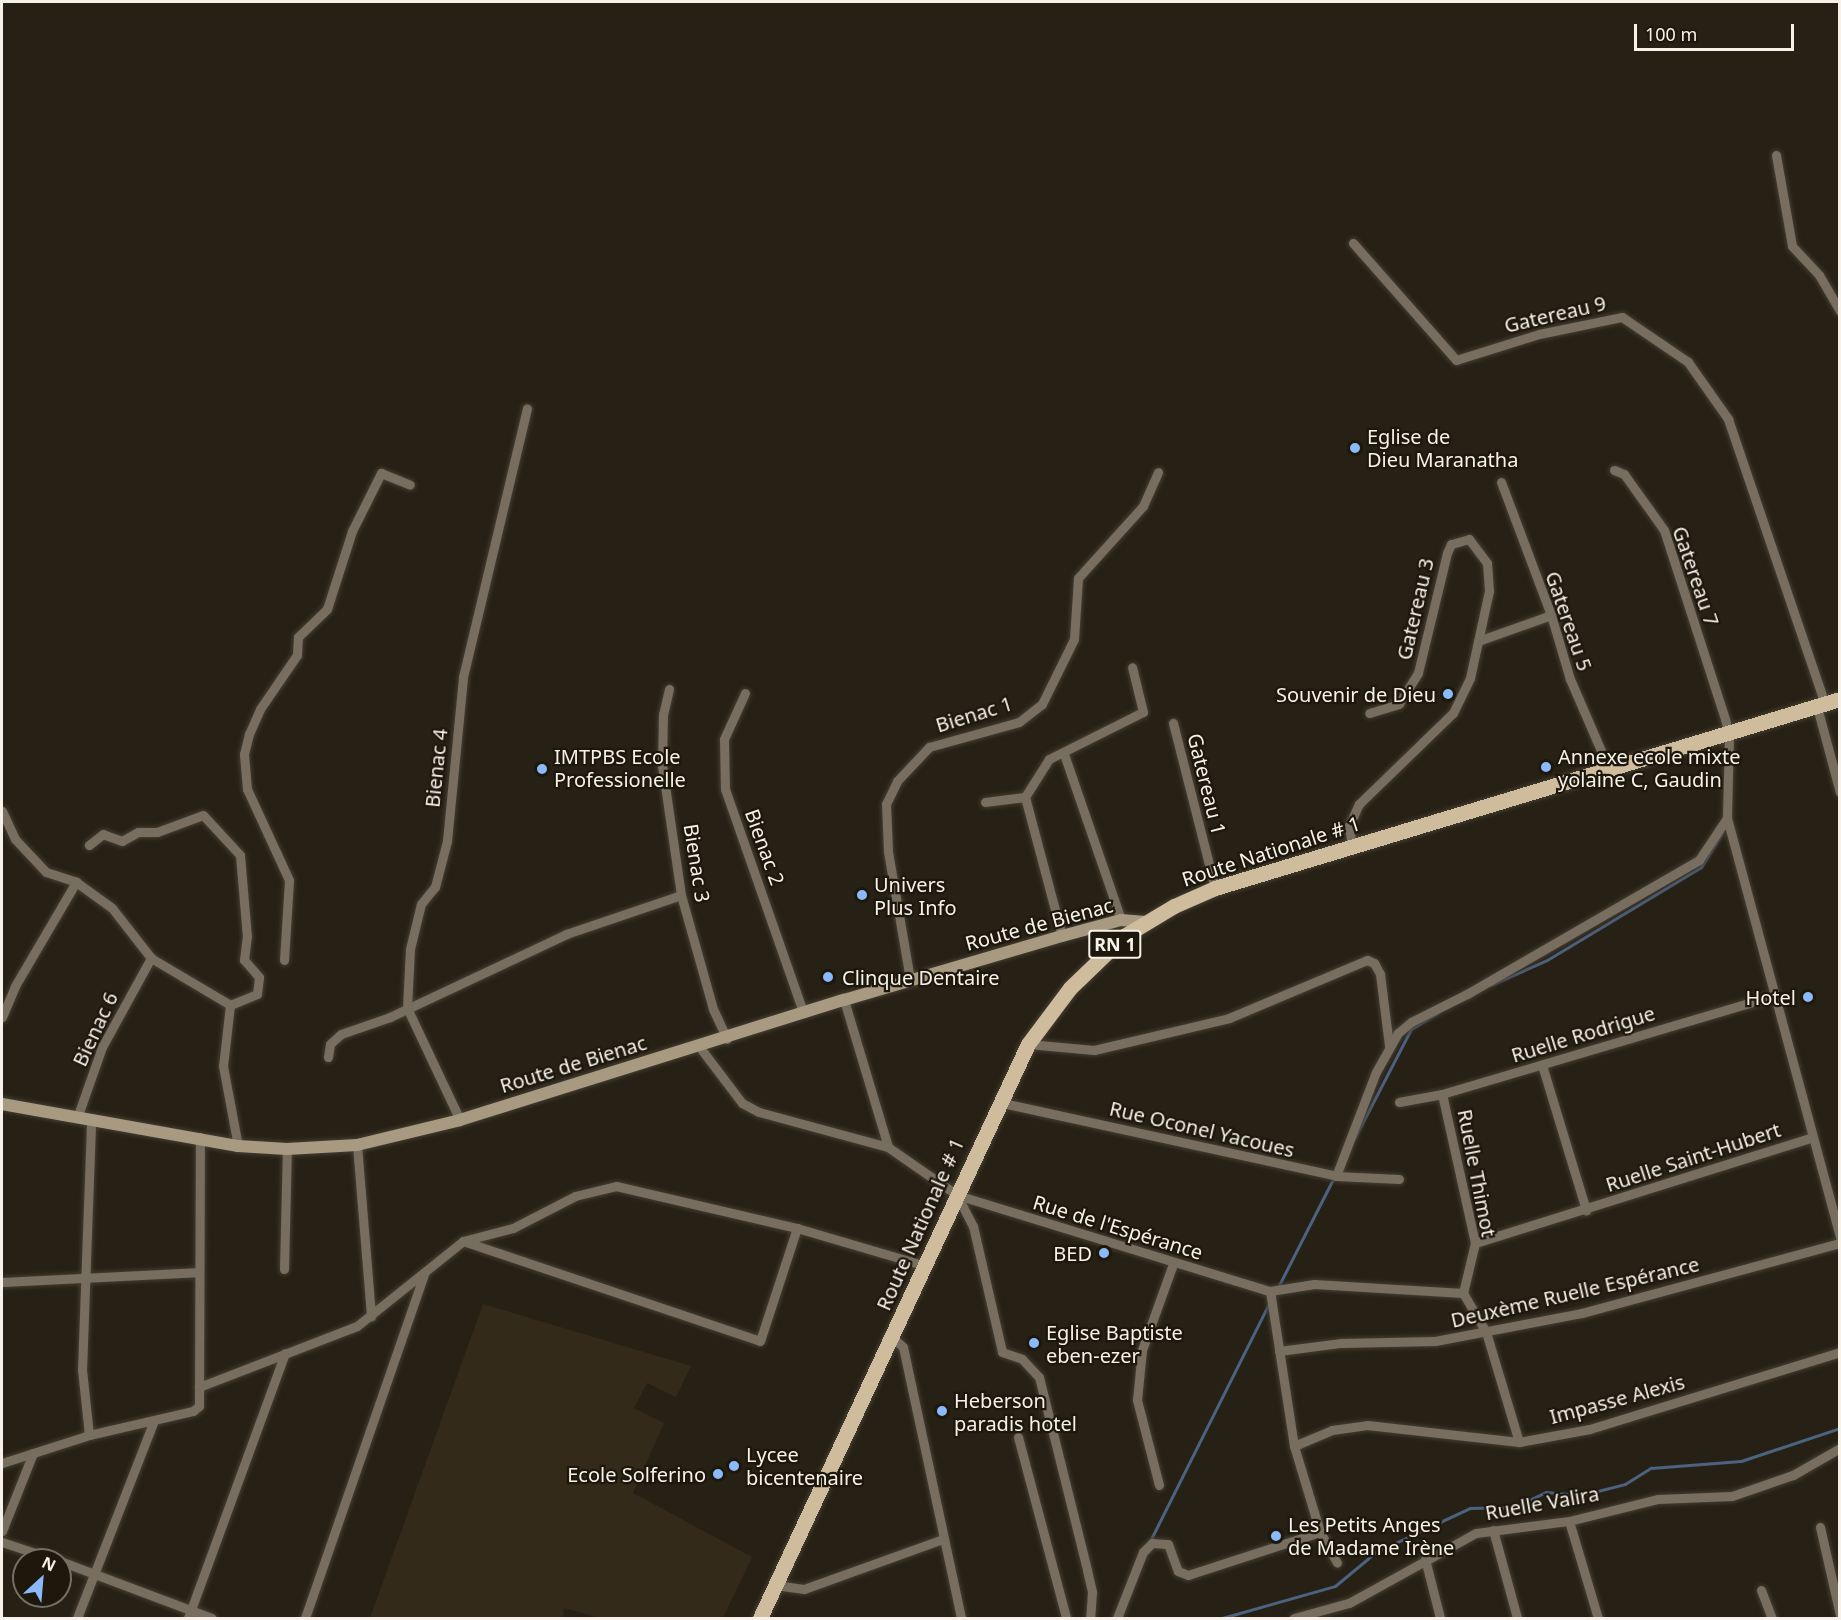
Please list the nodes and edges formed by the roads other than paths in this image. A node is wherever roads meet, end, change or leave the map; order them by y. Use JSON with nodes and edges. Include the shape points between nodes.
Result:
{"nodes":[{"id":1,"x":1776,"y":155,"type":"dead end"},
{"id":2,"x":1353,"y":243,"type":"dead end"},
{"id":3,"x":1839,"y":311,"type":"edge"},
{"id":4,"x":527,"y":409,"type":"dead end"},
{"id":5,"x":1614,"y":470,"type":"dead end"},
{"id":6,"x":1158,"y":472,"type":"dead end"},
{"id":7,"x":1501,"y":482,"type":"dead end"},
{"id":8,"x":410,"y":485,"type":"dead end"},
{"id":9,"x":1551,"y":615,"type":"junction"},
{"id":10,"x":1478,"y":641,"type":"junction"},
{"id":11,"x":1132,"y":667,"type":"dead end"},
{"id":12,"x":669,"y":689,"type":"dead end"},
{"id":13,"x":745,"y":693,"type":"dead end"},
{"id":14,"x":1827,"y":703,"type":"edge"},
{"id":15,"x":1369,"y":713,"type":"dead end"},
{"id":16,"x":1173,"y":723,"type":"dead end"},
{"id":17,"x":1729,"y":735,"type":"junction"},
{"id":18,"x":1064,"y":754,"type":"junction"},
{"id":19,"x":1609,"y":769,"type":"junction"},
{"id":20,"x":1839,"y":792,"type":"edge"},
{"id":21,"x":1025,"y":797,"type":"junction"},
{"id":22,"x":985,"y":802,"type":"dead end"},
{"id":23,"x":2,"y":811,"type":"edge"},
{"id":24,"x":1727,"y":818,"type":"junction"},
{"id":25,"x":89,"y":845,"type":"dead end"},
{"id":26,"x":1352,"y":846,"type":"junction"},
{"id":27,"x":76,"y":882,"type":"junction"},
{"id":28,"x":1215,"y":888,"type":"junction"},
{"id":29,"x":681,"y":896,"type":"junction"},
{"id":30,"x":1121,"y":920,"type":"junction"},
{"id":31,"x":1145,"y":922,"type":"junction"},
{"id":32,"x":1062,"y":936,"type":"junction"},
{"id":33,"x":150,"y":958,"type":"junction"},
{"id":34,"x":284,"y":960,"type":"dead end"},
{"id":35,"x":910,"y":980,"type":"junction"},
{"id":36,"x":1776,"y":995,"type":"junction"},
{"id":37,"x":844,"y":1000,"type":"junction"},
{"id":38,"x":230,"y":1005,"type":"junction"},
{"id":39,"x":407,"y":1008,"type":"junction"},
{"id":40,"x":803,"y":1012,"type":"junction"},
{"id":41,"x":2,"y":1017,"type":"edge"},
{"id":42,"x":727,"y":1038,"type":"junction"},
{"id":43,"x":1028,"y":1044,"type":"junction"},
{"id":44,"x":698,"y":1045,"type":"junction"},
{"id":45,"x":1389,"y":1045,"type":"junction"},
{"id":46,"x":328,"y":1057,"type":"dead end"},
{"id":47,"x":1542,"y":1065,"type":"junction"},
{"id":48,"x":1442,"y":1094,"type":"junction"},
{"id":49,"x":998,"y":1102,"type":"junction"},
{"id":50,"x":1399,"y":1102,"type":"dead end"},
{"id":51,"x":2,"y":1104,"type":"edge"},
{"id":52,"x":77,"y":1118,"type":"junction"},
{"id":53,"x":91,"y":1119,"type":"junction"},
{"id":54,"x":460,"y":1120,"type":"junction"},
{"id":55,"x":200,"y":1137,"type":"junction"},
{"id":56,"x":1811,"y":1138,"type":"junction"},
{"id":57,"x":357,"y":1145,"type":"junction"},
{"id":58,"x":238,"y":1146,"type":"junction"},
{"id":59,"x":888,"y":1147,"type":"junction"},
{"id":60,"x":287,"y":1149,"type":"junction"},
{"id":61,"x":1336,"y":1176,"type":"junction"},
{"id":62,"x":1400,"y":1179,"type":"dead end"},
{"id":63,"x":957,"y":1195,"type":"junction"},
{"id":64,"x":1586,"y":1210,"type":"junction"},
{"id":65,"x":797,"y":1228,"type":"junction"},
{"id":66,"x":1839,"y":1238,"type":"edge"},
{"id":67,"x":463,"y":1241,"type":"junction"},
{"id":68,"x":1475,"y":1243,"type":"junction"},
{"id":69,"x":1839,"y":1243,"type":"edge"},
{"id":70,"x":1173,"y":1264,"type":"junction"},
{"id":71,"x":923,"y":1265,"type":"junction"},
{"id":72,"x":284,"y":1269,"type":"dead end"},
{"id":73,"x":425,"y":1269,"type":"junction"},
{"id":74,"x":197,"y":1272,"type":"junction"},
{"id":75,"x":87,"y":1280,"type":"junction"},
{"id":76,"x":2,"y":1282,"type":"edge"},
{"id":77,"x":1269,"y":1291,"type":"junction"},
{"id":78,"x":1463,"y":1293,"type":"junction"},
{"id":79,"x":371,"y":1316,"type":"junction"},
{"id":80,"x":1486,"y":1332,"type":"junction"},
{"id":81,"x":892,"y":1337,"type":"junction"},
{"id":82,"x":1279,"y":1351,"type":"junction"},
{"id":83,"x":1839,"y":1352,"type":"edge"},
{"id":84,"x":285,"y":1353,"type":"junction"},
{"id":85,"x":199,"y":1387,"type":"junction"},
{"id":86,"x":153,"y":1420,"type":"junction"},
{"id":87,"x":89,"y":1435,"type":"junction"},
{"id":88,"x":1018,"y":1437,"type":"dead end"},
{"id":89,"x":1519,"y":1442,"type":"junction"},
{"id":90,"x":1294,"y":1446,"type":"junction"},
{"id":91,"x":1839,"y":1448,"type":"edge"},
{"id":92,"x":33,"y":1453,"type":"junction"},
{"id":93,"x":2,"y":1463,"type":"edge"},
{"id":94,"x":1159,"y":1485,"type":"dead end"},
{"id":95,"x":1569,"y":1521,"type":"junction"},
{"id":96,"x":1820,"y":1527,"type":"dead end"},
{"id":97,"x":1493,"y":1530,"type":"junction"},
{"id":98,"x":2,"y":1531,"type":"edge"},
{"id":99,"x":1320,"y":1532,"type":"junction"},
{"id":100,"x":944,"y":1539,"type":"junction"},
{"id":101,"x":2,"y":1542,"type":"edge"},
{"id":102,"x":20,"y":1548,"type":"edge"},
{"id":103,"x":1425,"y":1559,"type":"junction"},
{"id":104,"x":1337,"y":1563,"type":"dead end"},
{"id":105,"x":72,"y":1566,"type":"edge"},
{"id":106,"x":97,"y":1574,"type":"junction"},
{"id":107,"x":775,"y":1585,"type":"junction"},
{"id":108,"x":1761,"y":1590,"type":"dead end"},
{"id":109,"x":190,"y":1615,"type":"edge"},
{"id":110,"x":1839,"y":1615,"type":"edge"},
{"id":111,"x":1306,"y":1617,"type":"edge"},
{"id":112,"x":77,"y":1618,"type":"edge"},
{"id":113,"x":212,"y":1618,"type":"edge"},
{"id":114,"x":305,"y":1618,"type":"edge"},
{"id":115,"x":760,"y":1618,"type":"edge"},
{"id":116,"x":961,"y":1618,"type":"edge"},
{"id":117,"x":1066,"y":1618,"type":"edge"},
{"id":118,"x":1090,"y":1618,"type":"edge"},
{"id":119,"x":1117,"y":1618,"type":"edge"},
{"id":120,"x":1294,"y":1618,"type":"edge"},
{"id":121,"x":1440,"y":1618,"type":"edge"},
{"id":122,"x":1517,"y":1618,"type":"edge"},
{"id":123,"x":1598,"y":1618,"type":"edge"},
{"id":124,"x":1772,"y":1618,"type":"edge"}],
"edges":[{"from":1,"to":3,"type":"street","via":[[1792,246],[1818,275]]},
{"from":2,"to":14,"type":"street","name":"Gatereau 9","via":[[1456,360],[1539,334],[1622,317],[1688,362],[1728,419]]},
{"from":4,"to":39,"type":"street","name":"Bienac 4","via":[[463,676],[447,841],[435,887],[421,904],[410,949]]},
{"from":5,"to":17,"type":"street","name":"Gatereau 7","via":[[1624,474],[1664,530]]},
{"from":6,"to":35,"type":"street","name":"Bienac 1","via":[[1143,506],[1078,578],[1074,639],[1042,704],[1019,722],[929,747],[897,781],[886,804],[888,851]]},
{"from":7,"to":9,"type":"street","name":"Gatereau 5"},
{"from":8,"to":34,"type":"street","via":[[381,473],[352,531],[327,609],[298,637],[297,655],[260,709],[249,734],[244,754],[247,789],[289,880]]},
{"from":9,"to":10,"type":"street"},
{"from":9,"to":19,"type":"street","name":"Gatereau 5","via":[[1570,679]]},
{"from":10,"to":15,"type":"street","name":"Gatereau 3","via":[[1489,591],[1487,563],[1469,539],[1459,538],[1447,553],[1418,673],[1400,704]]},
{"from":10,"to":26,"type":"street","name":"Gatereau 3","via":[[1470,678],[1453,713],[1359,804],[1349,826]]},
{"from":11,"to":18,"type":"street","via":[[1143,712]]},
{"from":12,"to":29,"type":"street","name":"Bienac 3","via":[[663,714],[662,765]]},
{"from":13,"to":40,"type":"street","name":"Bienac 2","via":[[724,739],[725,789]]},
{"from":14,"to":17,"type":"main road","name":"Route Nationale # 1","number":"RN 1"},
{"from":14,"to":20,"type":"street"},
{"from":16,"to":28,"type":"street","name":"Gatereau 1"},
{"from":17,"to":19,"type":"main road","name":"Route Nationale # 1","number":"RN 1"},
{"from":17,"to":24,"type":"street","name":"Gatereau 7"},
{"from":18,"to":21,"type":"street","via":[[1049,759]]},
{"from":18,"to":30,"type":"street"},
{"from":19,"to":26,"type":"main road","name":"Route Nationale # 1","number":"RN 1"},
{"from":21,"to":22,"type":"street"},
{"from":21,"to":32,"type":"street"},
{"from":23,"to":27,"type":"street","via":[[15,839],[46,872]]},
{"from":24,"to":36,"type":"street","name":"Gatereau 7"},
{"from":24,"to":45,"type":"street","via":[[1699,860],[1411,1022]]},
{"from":25,"to":38,"type":"street","via":[[103,834],[122,841],[138,832],[157,832],[203,815],[240,855],[247,937],[244,960],[259,977],[257,994]]},
{"from":26,"to":28,"type":"main road","name":"Route Nationale # 1","number":"RN 1"},
{"from":27,"to":33,"type":"street","via":[[112,908]]},
{"from":27,"to":41,"type":"street","via":[[15,986]]},
{"from":28,"to":31,"type":"main road","name":"Route Nationale # 1","number":"RN 1"},
{"from":29,"to":39,"type":"street","via":[[566,934]]},
{"from":29,"to":42,"type":"street","name":"Bienac 3","via":[[712,1008]]},
{"from":30,"to":31,"type":"main road","name":"Route de Bienac"},
{"from":30,"to":32,"type":"main road","name":"Route de Bienac"},
{"from":31,"to":43,"type":"main road","name":"Route Nationale # 1","number":"RN 1","via":[[1099,958],[1044,1018]]},
{"from":32,"to":35,"type":"main road","name":"Route de Bienac"},
{"from":33,"to":38,"type":"street"},
{"from":33,"to":52,"type":"street","name":"Bienac 6","via":[[102,1047]]},
{"from":35,"to":37,"type":"main road","name":"Route de Bienac"},
{"from":36,"to":47,"type":"street","name":"Ruelle Rodrigue"},
{"from":36,"to":56,"type":"street","name":"Gatereau 7"},
{"from":37,"to":40,"type":"main road","name":"Route de Bienac"},
{"from":37,"to":59,"type":"street"},
{"from":38,"to":58,"type":"street","via":[[223,1066]]},
{"from":39,"to":46,"type":"street","via":[[334,1038]]},
{"from":39,"to":54,"type":"street","name":"Bienac 4"},
{"from":40,"to":42,"type":"main road","name":"Route de Bienac"},
{"from":42,"to":44,"type":"main road","name":"Route de Bienac"},
{"from":43,"to":45,"type":"street","via":[[1094,1050],[1230,1018],[1366,960],[1374,963],[1380,974]]},
{"from":43,"to":49,"type":"main road","name":"Route Nationale # 1","number":"RN 1"},
{"from":44,"to":54,"type":"main road","name":"Route de Bienac"},
{"from":44,"to":59,"type":"street","via":[[742,1103],[759,1112]]},
{"from":45,"to":61,"type":"street"},
{"from":47,"to":48,"type":"street","name":"Ruelle Rodrigue"},
{"from":47,"to":64,"type":"street"},
{"from":48,"to":50,"type":"street","name":"Ruelle Rodrigue"},
{"from":48,"to":68,"type":"street","name":"Ruelle Thimot"},
{"from":49,"to":61,"type":"street","name":"Rue Oconel Yacoues"},
{"from":49,"to":63,"type":"main road","name":"Route Nationale # 1","number":"RN 1"},
{"from":51,"to":52,"type":"main road","name":"Route de Bienac"},
{"from":52,"to":53,"type":"main road","name":"Route de Bienac"},
{"from":53,"to":55,"type":"main road","name":"Route de Bienac"},
{"from":53,"to":75,"type":"street"},
{"from":54,"to":57,"type":"main road","name":"Route de Bienac"},
{"from":55,"to":58,"type":"main road","name":"Route de Bienac"},
{"from":55,"to":74,"type":"street"},
{"from":56,"to":64,"type":"street","name":"Ruelle Saint-Hubert"},
{"from":56,"to":66,"type":"street","name":"Gatereau 7"},
{"from":57,"to":60,"type":"main road","name":"Route de Bienac"},
{"from":57,"to":79,"type":"street"},
{"from":58,"to":60,"type":"main road","name":"Route de Bienac"},
{"from":59,"to":63,"type":"street"},
{"from":60,"to":72,"type":"street"},
{"from":61,"to":62,"type":"street","name":"Rue Oconel Yacoues"},
{"from":63,"to":70,"type":"street","name":"Rue de l'Espérance"},
{"from":63,"to":71,"type":"main road","name":"Route Nationale # 1","number":"RN 1"},
{"from":63,"to":118,"type":"street","via":[[973,1226],[1002,1352],[1022,1359],[1039,1377],[1089,1581]]},
{"from":64,"to":68,"type":"street","name":"Ruelle Saint-Hubert"},
{"from":65,"to":67,"type":"street","via":[[616,1186],[552,1205],[513,1228]]},
{"from":65,"to":67,"type":"street","via":[[760,1341]]},
{"from":65,"to":71,"type":"street"},
{"from":67,"to":73,"type":"street"},
{"from":68,"to":78,"type":"street","name":"Ruelle Thimot"},
{"from":69,"to":80,"type":"street","name":"Deuxème Ruelle Espérance","via":[[1616,1305]]},
{"from":70,"to":77,"type":"street","name":"Rue de l'Espérance"},
{"from":70,"to":94,"type":"street","via":[[1143,1350],[1137,1400]]},
{"from":71,"to":81,"type":"main road","name":"Route Nationale # 1","number":"RN 1"},
{"from":73,"to":79,"type":"street"},
{"from":73,"to":114,"type":"street"},
{"from":74,"to":75,"type":"street"},
{"from":74,"to":85,"type":"street"},
{"from":75,"to":76,"type":"street"},
{"from":75,"to":87,"type":"street","via":[[82,1370]]},
{"from":77,"to":78,"type":"street","via":[[1314,1284]]},
{"from":77,"to":82,"type":"street"},
{"from":78,"to":80,"type":"street"},
{"from":79,"to":84,"type":"street","via":[[338,1336]]},
{"from":80,"to":82,"type":"street","name":"Deuxème Ruelle Espérance","via":[[1435,1341],[1341,1343]]},
{"from":80,"to":89,"type":"street"},
{"from":81,"to":100,"type":"street","via":[[903,1347]]},
{"from":81,"to":107,"type":"main road","name":"Route Nationale # 1","number":"RN 1"},
{"from":82,"to":90,"type":"street"},
{"from":83,"to":89,"type":"street","name":"Impasse Alexis","via":[[1590,1429]]},
{"from":84,"to":85,"type":"street"},
{"from":84,"to":109,"type":"street"},
{"from":85,"to":86,"type":"street","via":[[199,1406],[193,1412]]},
{"from":86,"to":87,"type":"street"},
{"from":86,"to":106,"type":"street"},
{"from":87,"to":92,"type":"street"},
{"from":88,"to":117,"type":"street"},
{"from":89,"to":90,"type":"street","name":"Impasse Alexis","via":[[1368,1425],[1332,1430]]},
{"from":90,"to":99,"type":"street"},
{"from":91,"to":95,"type":"street","name":"Ruelle Valira","via":[[1793,1475],[1732,1496],[1658,1498]]},
{"from":92,"to":93,"type":"street"},
{"from":92,"to":98,"type":"street"},
{"from":95,"to":97,"type":"street","name":"Ruelle Valira"},
{"from":95,"to":123,"type":"street"},
{"from":96,"to":110,"type":"street"},
{"from":97,"to":103,"type":"street","name":"Ruelle Valira","via":[[1457,1541]]},
{"from":97,"to":122,"type":"street"},
{"from":99,"to":104,"type":"street"},
{"from":99,"to":119,"type":"street","via":[[1188,1575],[1178,1571],[1168,1544],[1152,1542],[1143,1552]]},
{"from":100,"to":107,"type":"street","via":[[804,1589]]},
{"from":100,"to":116,"type":"street"},
{"from":101,"to":102,"type":"street"},
{"from":103,"to":111,"type":"street","name":"Ruelle Valira","via":[[1349,1603]]},
{"from":103,"to":121,"type":"street"},
{"from":105,"to":106,"type":"street"},
{"from":106,"to":109,"type":"street"},
{"from":106,"to":112,"type":"street"},
{"from":107,"to":115,"type":"main road","name":"Route Nationale # 1","number":"RN 1"},
{"from":108,"to":124,"type":"street"},
{"from":109,"to":113,"type":"street"},
{"from":111,"to":120,"type":"street","name":"Ruelle Valira"}]}
